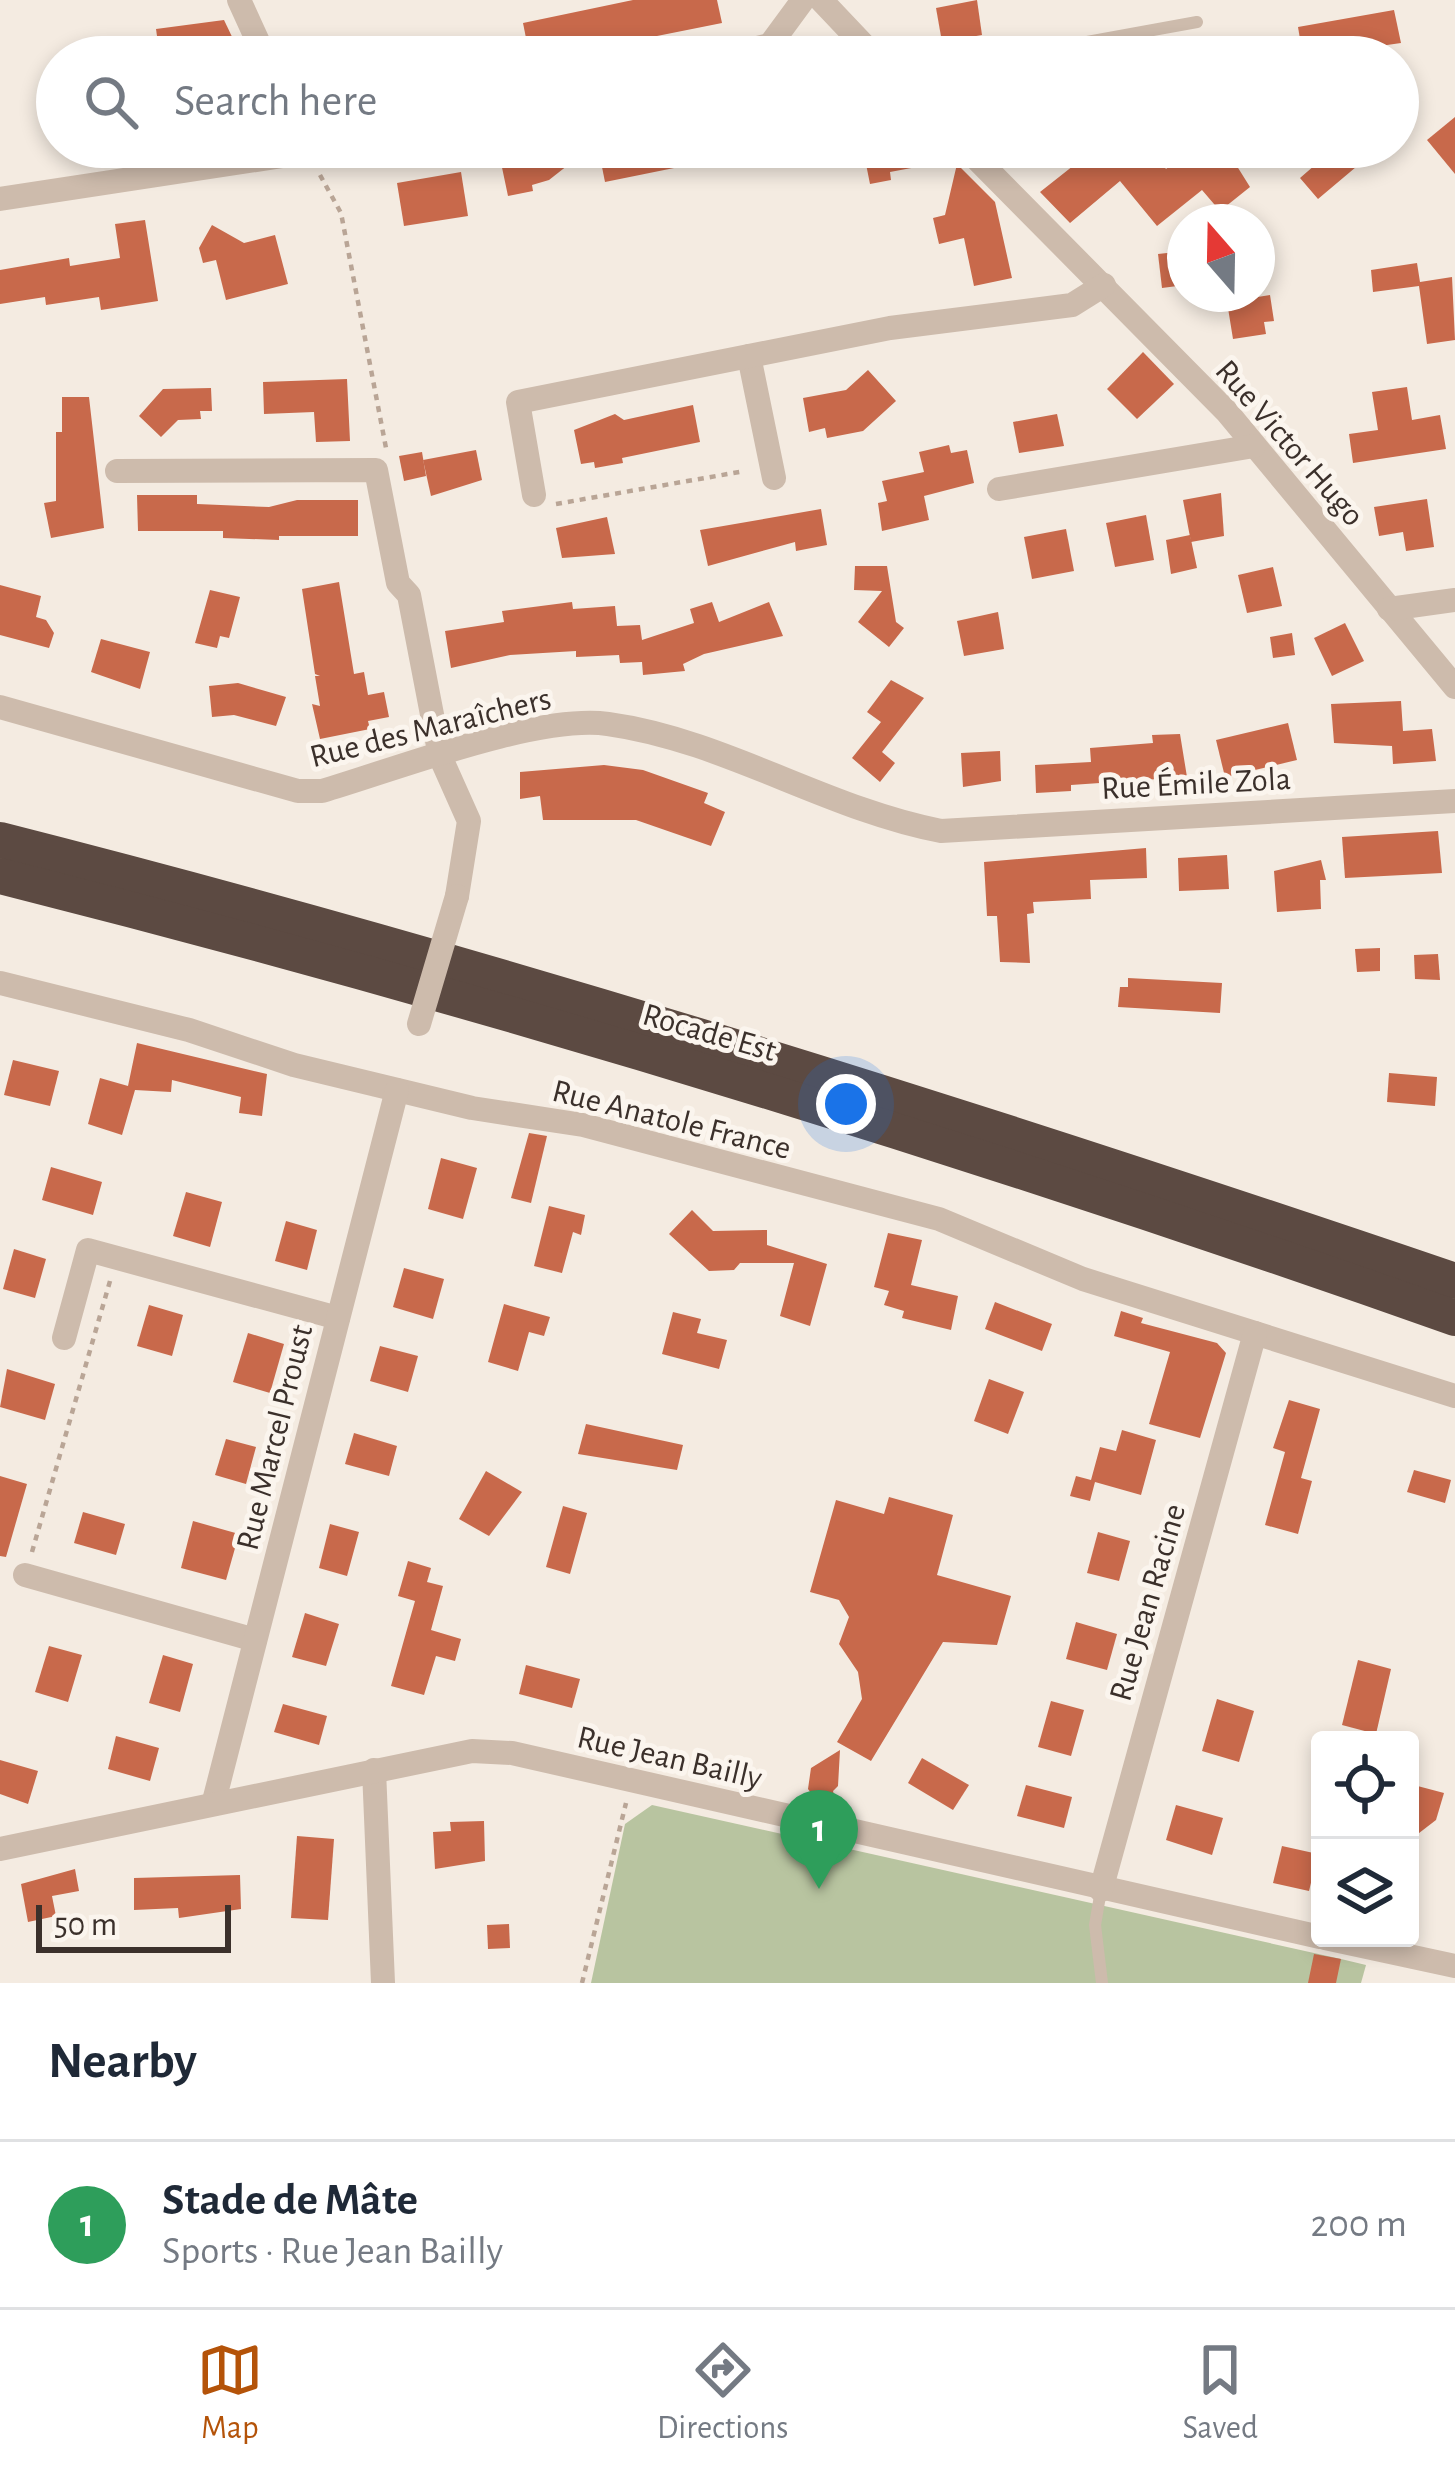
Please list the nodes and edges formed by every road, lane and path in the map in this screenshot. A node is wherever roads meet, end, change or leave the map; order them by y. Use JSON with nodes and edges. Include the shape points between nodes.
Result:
{"nodes":[{"id":1,"x":238,"y":0,"type":"edge"},
{"id":2,"x":802,"y":0,"type":"edge"},
{"id":3,"x":821,"y":0,"type":"edge"},
{"id":4,"x":1197,"y":22,"type":"dead end"},
{"id":5,"x":255,"y":36,"type":"edge"},
{"id":6,"x":776,"y":36,"type":"edge"},
{"id":7,"x":855,"y":36,"type":"edge"},
{"id":8,"x":1120,"y":36,"type":"edge"},
{"id":9,"x":200,"y":168,"type":"edge"},
{"id":10,"x":316,"y":168,"type":"edge"},
{"id":11,"x":986,"y":168,"type":"edge"},
{"id":12,"x":0,"y":200,"type":"edge"},
{"id":13,"x":1104,"y":285,"type":"junction"},
{"id":14,"x":749,"y":356,"type":"junction"},
{"id":15,"x":1255,"y":446,"type":"junction"},
{"id":16,"x":383,"y":469,"type":"junction"},
{"id":17,"x":117,"y":471,"type":"dead end"},
{"id":18,"x":773,"y":472,"type":"joint"},
{"id":19,"x":999,"y":489,"type":"dead end"},
{"id":20,"x":534,"y":495,"type":"joint"},
{"id":21,"x":1455,"y":600,"type":"edge"},
{"id":22,"x":1389,"y":609,"type":"junction"},
{"id":23,"x":1455,"y":687,"type":"edge"},
{"id":24,"x":0,"y":707,"type":"edge"},
{"id":25,"x":440,"y":756,"type":"junction"},
{"id":26,"x":1455,"y":800,"type":"edge"},
{"id":27,"x":941,"y":831,"type":"joint"},
{"id":28,"x":0,"y":840,"type":"edge"},
{"id":29,"x":0,"y":876,"type":"edge"},
{"id":30,"x":0,"y":983,"type":"edge"},
{"id":31,"x":419,"y":1024,"type":"dead end"},
{"id":32,"x":397,"y":1090,"type":"junction"},
{"id":33,"x":116,"y":1258,"type":"junction"},
{"id":34,"x":1455,"y":1281,"type":"edge"},
{"id":35,"x":338,"y":1318,"type":"junction"},
{"id":36,"x":1455,"y":1318,"type":"edge"},
{"id":37,"x":1255,"y":1333,"type":"junction"},
{"id":38,"x":64,"y":1338,"type":"dead end"},
{"id":39,"x":1455,"y":1396,"type":"edge"},
{"id":40,"x":25,"y":1575,"type":"joint"},
{"id":41,"x":255,"y":1640,"type":"junction"},
{"id":42,"x":374,"y":1770,"type":"junction"},
{"id":43,"x":632,"y":1780,"type":"junction"},
{"id":44,"x":214,"y":1801,"type":"junction"},
{"id":45,"x":0,"y":1849,"type":"edge"},
{"id":46,"x":1100,"y":1890,"type":"junction"},
{"id":47,"x":1311,"y":1934,"type":"edge"},
{"id":48,"x":1369,"y":1947,"type":"edge"},
{"id":49,"x":1455,"y":1966,"type":"edge"},
{"id":50,"x":383,"y":1983,"type":"edge"},
{"id":51,"x":582,"y":1983,"type":"edge"},
{"id":52,"x":1102,"y":1983,"type":"edge"}],
"edges":[{"from":1,"to":5,"type":"street"},
{"from":2,"to":6,"type":"street"},
{"from":3,"to":7,"type":"street"},
{"from":4,"to":8,"type":"lane"},
{"from":9,"to":12,"type":"street"},
{"from":10,"to":16,"type":"path","via":[[340,214]]},
{"from":11,"to":13,"type":"street","name":"Rue Victor Hugo"},
{"from":13,"to":14,"type":"street","via":[[1072,305]]},
{"from":13,"to":15,"type":"street","name":"Rue Victor Hugo"},
{"from":14,"to":18,"type":"street"},
{"from":14,"to":20,"type":"street","via":[[518,402]]},
{"from":15,"to":19,"type":"street"},
{"from":15,"to":22,"type":"street","name":"Rue Victor Hugo"},
{"from":16,"to":17,"type":"street"},
{"from":16,"to":25,"type":"street","via":[[398,583],[409,595]]},
{"from":18,"to":20,"type":"path","via":[[561,506]]},
{"from":21,"to":22,"type":"street"},
{"from":22,"to":23,"type":"street","name":"Rue Victor Hugo"},
{"from":24,"to":25,"type":"street","name":"Rue des Maraîchers","via":[[298,791]]},
{"from":25,"to":27,"type":"street","name":"Rue des Maraîchers","via":[[604,723],[677,740],[875,815]]},
{"from":25,"to":31,"type":"street","bridge":true,"via":[[469,820],[457,896]]},
{"from":26,"to":27,"type":"street","name":"Rue Émile Zola"},
{"from":28,"to":34,"type":"highway","name":"Rocade Est","via":[[569,996],[1093,1158]]},
{"from":29,"to":36,"type":"highway","name":"Rocade Est","via":[[720,1073],[1113,1197]]},
{"from":30,"to":32,"type":"street","name":"Rue Anatole France"},
{"from":32,"to":35,"type":"street","name":"Rue Marcel Proust"},
{"from":32,"to":37,"type":"street","name":"Rue Anatole France","via":[[583,1125],[939,1219],[1083,1279]]},
{"from":33,"to":35,"type":"street"},
{"from":33,"to":38,"type":"street","via":[[88,1250]]},
{"from":33,"to":40,"type":"path"},
{"from":35,"to":41,"type":"street","name":"Rue Marcel Proust"},
{"from":37,"to":39,"type":"street","name":"Rue Anatole France"},
{"from":37,"to":46,"type":"street","name":"Rue Jean Racine"},
{"from":40,"to":41,"type":"street"},
{"from":41,"to":44,"type":"street","name":"Rue Marcel Proust"},
{"from":42,"to":43,"type":"street","name":"Rue Jean Bailly","via":[[472,1751]]},
{"from":42,"to":44,"type":"street","name":"Rue Jean Bailly"},
{"from":42,"to":50,"type":"street"},
{"from":43,"to":46,"type":"street","name":"Rue Jean Bailly"},
{"from":43,"to":51,"type":"path"},
{"from":44,"to":45,"type":"street","name":"Rue Jean Bailly"},
{"from":46,"to":47,"type":"street","name":"Rue Jean Bailly"},
{"from":46,"to":52,"type":"lane","via":[[1095,1959]]},
{"from":48,"to":49,"type":"street","name":"Rue Jean Bailly"}]}
